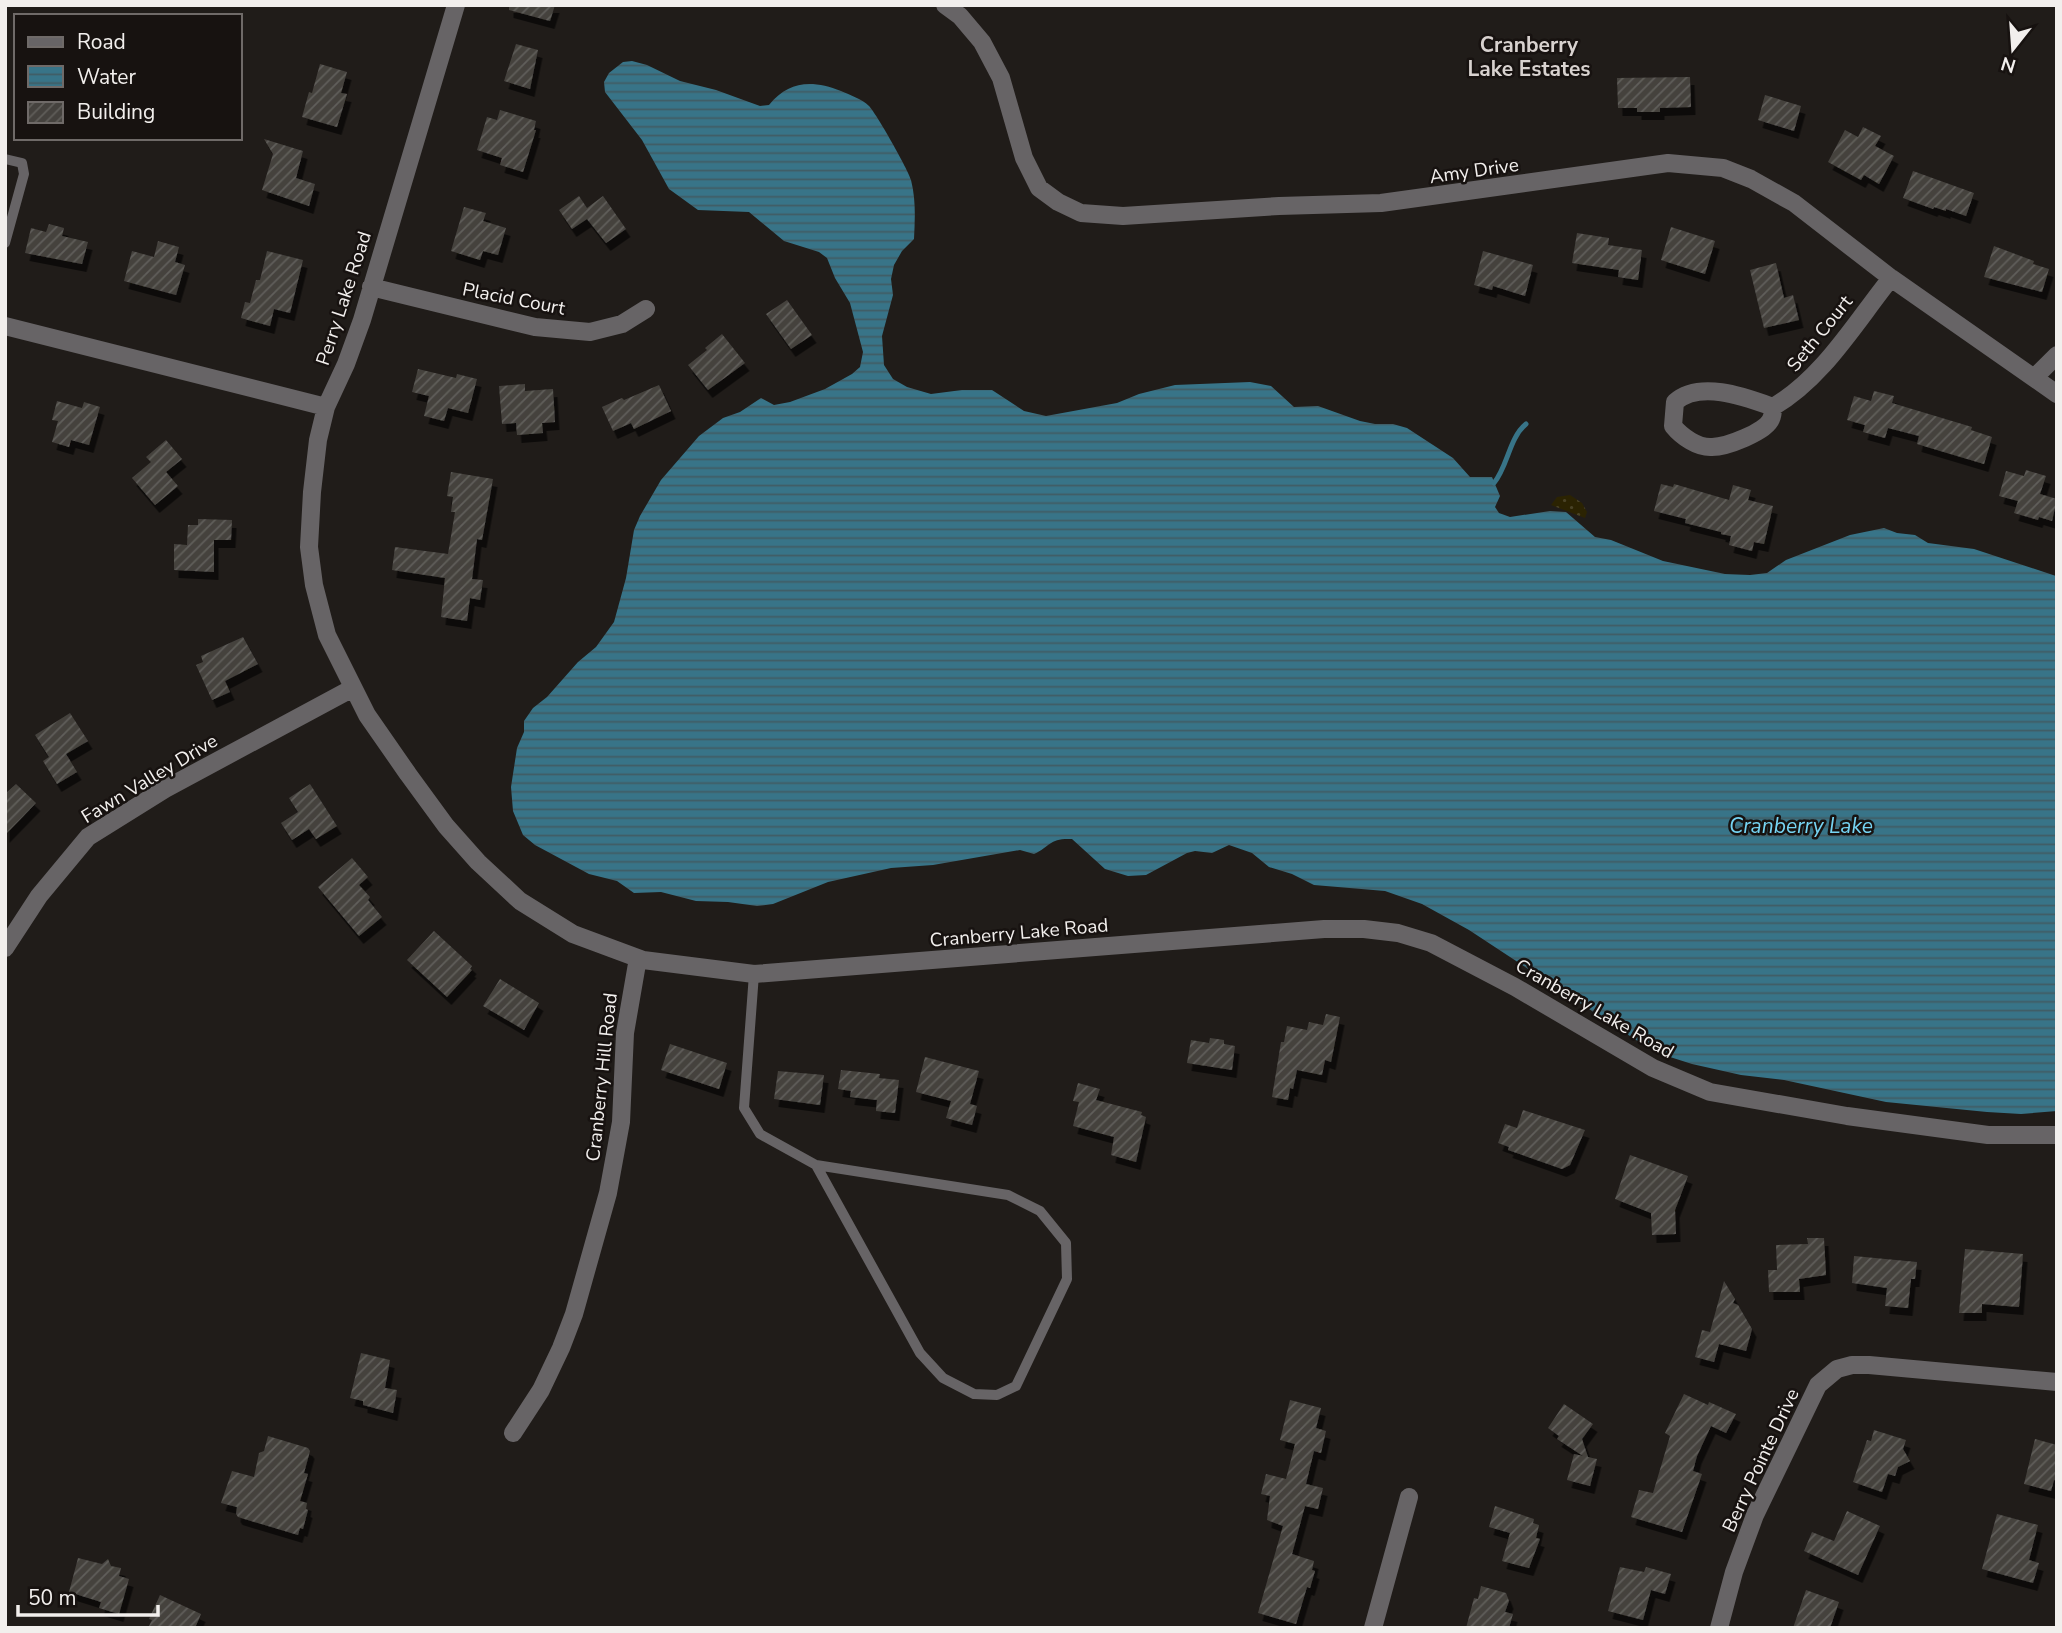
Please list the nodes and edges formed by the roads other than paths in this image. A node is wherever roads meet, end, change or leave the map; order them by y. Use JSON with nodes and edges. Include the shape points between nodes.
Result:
{"nodes":[{"id":1,"x":456,"y":5,"type":"edge"},
{"id":2,"x":945,"y":5,"type":"edge"},
{"id":3,"x":5,"y":159,"type":"edge"},
{"id":4,"x":5,"y":243,"type":"edge"},
{"id":5,"x":1891,"y":278,"type":"junction"},
{"id":6,"x":371,"y":287,"type":"junction"},
{"id":7,"x":646,"y":310,"type":"dead end"},
{"id":8,"x":5,"y":326,"type":"edge"},
{"id":9,"x":2057,"y":355,"type":"edge"},
{"id":10,"x":2035,"y":377,"type":"junction"},
{"id":11,"x":2057,"y":394,"type":"edge"},
{"id":12,"x":326,"y":407,"type":"junction"},
{"id":13,"x":1773,"y":407,"type":"junction"},
{"id":14,"x":353,"y":688,"type":"junction"},
{"id":15,"x":5,"y":948,"type":"edge"},
{"id":16,"x":638,"y":958,"type":"junction"},
{"id":17,"x":754,"y":974,"type":"junction"},
{"id":18,"x":2057,"y":1135,"type":"edge"},
{"id":19,"x":816,"y":1165,"type":"junction"},
{"id":20,"x":2057,"y":1382,"type":"edge"},
{"id":21,"x":513,"y":1433,"type":"dead end"},
{"id":22,"x":1409,"y":1497,"type":"dead end"},
{"id":23,"x":1373,"y":1628,"type":"edge"},
{"id":24,"x":1719,"y":1628,"type":"edge"}],
"edges":[{"from":1,"to":6,"type":"street","name":"Perry Lake Road"},
{"from":2,"to":5,"type":"street","name":"Amy Drive","via":[[982,42],[1001,78],[1024,158],[1039,188],[1082,213],[1123,216],[1381,203],[1668,163],[1723,168],[1751,179],[1794,203]]},
{"from":3,"to":4,"type":"lane","via":[[22,163],[24,173]]},
{"from":5,"to":10,"type":"street","name":"Amy Drive"},
{"from":5,"to":13,"type":"street","name":"Seth Court","via":[[1810,380]]},
{"from":6,"to":7,"type":"street","name":"Placid Court","via":[[562,330],[590,332],[622,324]]},
{"from":6,"to":12,"type":"street","name":"Perry Lake Road","via":[[346,364]]},
{"from":8,"to":12,"type":"street"},
{"from":9,"to":10,"type":"street"},
{"from":10,"to":11,"type":"street","name":"Amy Drive"},
{"from":12,"to":14,"type":"street","name":"Cranberry Lake Road","via":[[309,547],[327,635]]},
{"from":13,"to":13,"type":"street","name":"Seth Court","via":[[1771,421],[1764,428],[1710,448],[1696,444],[1673,426],[1675,402],[1683,395],[1723,393]]},
{"from":14,"to":15,"type":"street","name":"Fawn Valley Drive","via":[[165,789],[88,837],[39,896]]},
{"from":14,"to":16,"type":"street","name":"Cranberry Lake Road","via":[[408,774],[478,862],[520,901],[573,934]]},
{"from":16,"to":17,"type":"street","name":"Cranberry Lake Road"},
{"from":16,"to":21,"type":"street","name":"Cranberry Hill Road","via":[[625,1033],[621,1122],[608,1194],[557,1358]]},
{"from":17,"to":18,"type":"street","name":"Cranberry Lake Road","via":[[1324,929],[1398,933],[1465,959],[1653,1068],[1710,1092],[1988,1135]]},
{"from":17,"to":19,"type":"lane","via":[[744,1108],[760,1134]]},
{"from":19,"to":19,"type":"lane","via":[[1008,1195],[1040,1211],[1066,1243],[1067,1279],[1016,1385],[997,1395],[975,1394],[943,1378],[920,1353]]},
{"from":20,"to":24,"type":"street","name":"Berry Pointe Drive","via":[[1868,1365],[1830,1373],[1814,1392],[1755,1515]]},
{"from":22,"to":23,"type":"street"}]}
